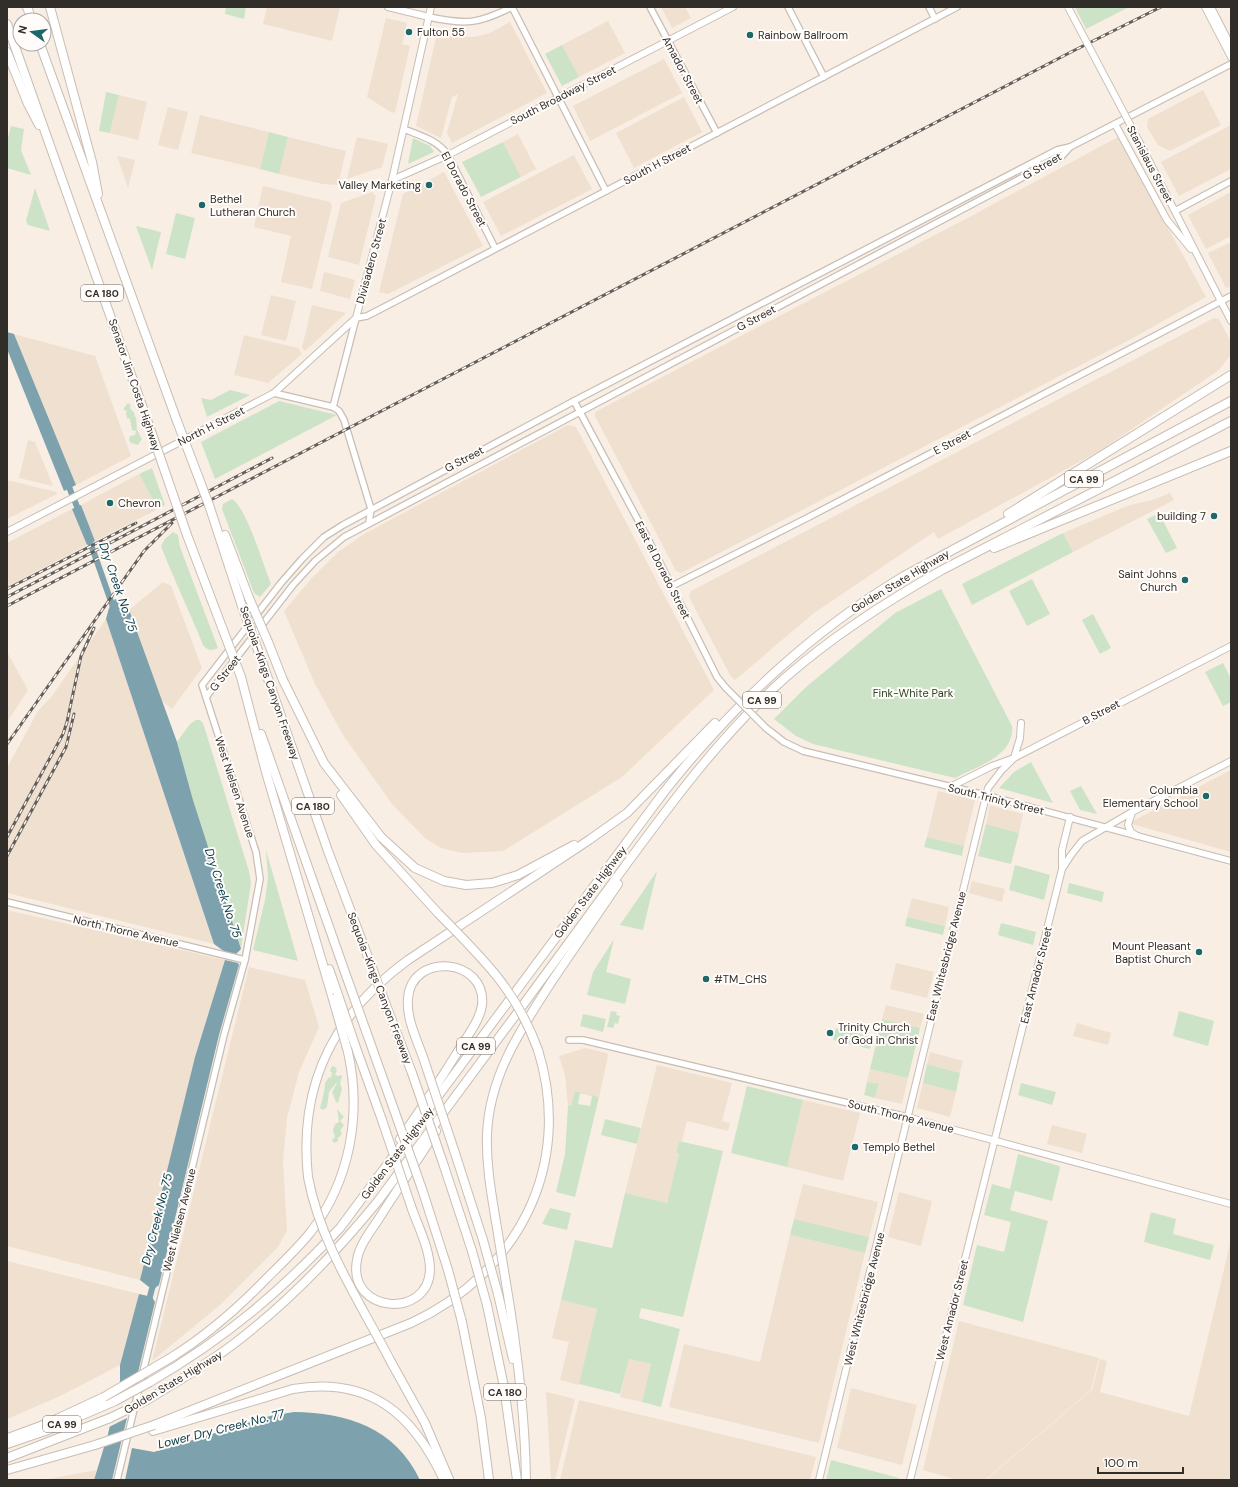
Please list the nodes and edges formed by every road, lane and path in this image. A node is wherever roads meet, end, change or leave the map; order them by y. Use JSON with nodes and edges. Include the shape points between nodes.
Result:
{"nodes":[{"id":1,"x":50,"y":7,"type":"edge"},
{"id":2,"x":388,"y":7,"type":"edge"},
{"id":3,"x":431,"y":7,"type":"edge"},
{"id":4,"x":512,"y":7,"type":"edge"},
{"id":5,"x":650,"y":7,"type":"edge"},
{"id":6,"x":733,"y":7,"type":"edge"},
{"id":7,"x":788,"y":7,"type":"edge"},
{"id":8,"x":928,"y":7,"type":"edge"},
{"id":9,"x":957,"y":7,"type":"edge"},
{"id":10,"x":1068,"y":7,"type":"edge"},
{"id":11,"x":1205,"y":7,"type":"edge"},
{"id":12,"x":1211,"y":7,"type":"edge"},
{"id":13,"x":429,"y":17,"type":"junction"},
{"id":14,"x":935,"y":19,"type":"junction"},
{"id":15,"x":7,"y":24,"type":"edge"},
{"id":16,"x":668,"y":41,"type":"junction"},
{"id":17,"x":1231,"y":46,"type":"edge"},
{"id":18,"x":7,"y":52,"type":"edge"},
{"id":19,"x":43,"y":52,"type":"edge"},
{"id":20,"x":1231,"y":57,"type":"edge"},
{"id":21,"x":1231,"y":64,"type":"edge"},
{"id":22,"x":824,"y":77,"type":"junction"},
{"id":23,"x":558,"y":98,"type":"junction"},
{"id":24,"x":1115,"y":124,"type":"junction"},
{"id":25,"x":404,"y":129,"type":"junction"},
{"id":26,"x":717,"y":133,"type":"junction"},
{"id":27,"x":1070,"y":147,"type":"junction"},
{"id":28,"x":52,"y":151,"type":"junction"},
{"id":29,"x":448,"y":155,"type":"junction"},
{"id":30,"x":392,"y":180,"type":"junction"},
{"id":31,"x":1231,"y":181,"type":"edge"},
{"id":32,"x":606,"y":191,"type":"junction"},
{"id":33,"x":1175,"y":211,"type":"junction"},
{"id":34,"x":103,"y":218,"type":"junction"},
{"id":35,"x":495,"y":248,"type":"junction"},
{"id":36,"x":1197,"y":257,"type":"junction"},
{"id":37,"x":1231,"y":296,"type":"edge"},
{"id":38,"x":1220,"y":301,"type":"junction"},
{"id":39,"x":356,"y":318,"type":"junction"},
{"id":40,"x":1231,"y":321,"type":"edge"},
{"id":41,"x":1231,"y":375,"type":"edge"},
{"id":42,"x":274,"y":392,"type":"junction"},
{"id":43,"x":574,"y":400,"type":"junction"},
{"id":44,"x":1231,"y":401,"type":"edge"},
{"id":45,"x":333,"y":407,"type":"junction"},
{"id":46,"x":580,"y":412,"type":"junction"},
{"id":47,"x":1231,"y":421,"type":"edge"},
{"id":48,"x":1231,"y":451,"type":"edge"},
{"id":49,"x":371,"y":509,"type":"junction"},
{"id":50,"x":378,"y":518,"type":"junction"},
{"id":51,"x":216,"y":519,"type":"junction"},
{"id":52,"x":369,"y":522,"type":"junction"},
{"id":53,"x":8,"y":532,"type":"edge"},
{"id":54,"x":938,"y":557,"type":"junction"},
{"id":55,"x":942,"y":570,"type":"junction"},
{"id":56,"x":281,"y":583,"type":"junction"},
{"id":57,"x":672,"y":586,"type":"junction"},
{"id":58,"x":289,"y":591,"type":"junction"},
{"id":59,"x":1231,"y":646,"type":"edge"},
{"id":60,"x":768,"y":676,"type":"junction"},
{"id":61,"x":241,"y":677,"type":"junction"},
{"id":62,"x":206,"y":697,"type":"junction"},
{"id":63,"x":1021,"y":724,"type":"dead end"},
{"id":64,"x":766,"y":728,"type":"joint"},
{"id":65,"x":1014,"y":758,"type":"junction"},
{"id":66,"x":1231,"y":761,"type":"edge"},
{"id":67,"x":324,"y":763,"type":"junction"},
{"id":68,"x":950,"y":787,"type":"junction"},
{"id":69,"x":985,"y":795,"type":"junction"},
{"id":70,"x":674,"y":802,"type":"junction"},
{"id":71,"x":1132,"y":812,"type":"junction"},
{"id":72,"x":1070,"y":817,"type":"junction"},
{"id":73,"x":614,"y":823,"type":"junction"},
{"id":74,"x":1104,"y":827,"type":"junction"},
{"id":75,"x":1137,"y":836,"type":"junction"},
{"id":76,"x":1231,"y":861,"type":"edge"},
{"id":77,"x":1062,"y":870,"type":"junction"},
{"id":78,"x":7,"y":902,"type":"edge"},
{"id":79,"x":243,"y":959,"type":"junction"},
{"id":80,"x":335,"y":996,"type":"junction"},
{"id":81,"x":569,"y":1040,"type":"dead end"},
{"id":82,"x":494,"y":1044,"type":"junction"},
{"id":83,"x":907,"y":1117,"type":"junction"},
{"id":84,"x":994,"y":1140,"type":"junction"},
{"id":85,"x":1231,"y":1204,"type":"edge"},
{"id":86,"x":340,"y":1228,"type":"junction"},
{"id":87,"x":523,"y":1415,"type":"junction"},
{"id":88,"x":153,"y":1428,"type":"junction"},
{"id":89,"x":7,"y":1439,"type":"edge"},
{"id":90,"x":7,"y":1444,"type":"edge"},
{"id":91,"x":7,"y":1458,"type":"edge"},
{"id":92,"x":7,"y":1470,"type":"edge"},
{"id":93,"x":117,"y":1480,"type":"edge"},
{"id":94,"x":444,"y":1480,"type":"edge"},
{"id":95,"x":449,"y":1480,"type":"edge"},
{"id":96,"x":489,"y":1480,"type":"edge"},
{"id":97,"x":517,"y":1480,"type":"edge"},
{"id":98,"x":526,"y":1480,"type":"edge"},
{"id":99,"x":819,"y":1480,"type":"edge"},
{"id":100,"x":910,"y":1480,"type":"edge"}],
"edges":[{"from":1,"to":34,"type":"highway","via":[[92,162]]},
{"from":2,"to":13,"type":"main road"},
{"from":3,"to":13,"type":"main road","name":"Divisadero Street"},
{"from":4,"to":13,"type":"street","via":[[489,18],[472,22],[458,23]]},
{"from":4,"to":23,"type":"street"},
{"from":5,"to":16,"type":"street","name":"Amador Street"},
{"from":6,"to":16,"type":"main road","name":"South Broadway Street"},
{"from":7,"to":22,"type":"street"},
{"from":8,"to":14,"type":"street"},
{"from":9,"to":14,"type":"street","name":"South H Street"},
{"from":10,"to":33,"type":"main road","name":"Stanislaus Street","bridge":true},
{"from":11,"to":20,"type":"main road"},
{"from":12,"to":17,"type":"main road"},
{"from":13,"to":25,"type":"main road","name":"Divisadero Street"},
{"from":14,"to":22,"type":"street","name":"South H Street"},
{"from":15,"to":28,"type":"highway","name":"Senator Jim Costa Highway","number":"CA 180"},
{"from":16,"to":23,"type":"main road","name":"South Broadway Street"},
{"from":16,"to":26,"type":"street","name":"Amador Street"},
{"from":18,"to":28,"type":"highway","via":[[28,104]]},
{"from":19,"to":34,"type":"highway","number":"CA 180"},
{"from":21,"to":24,"type":"street","name":"G Street"},
{"from":22,"to":26,"type":"street","name":"South H Street"},
{"from":23,"to":29,"type":"main road","name":"South Broadway Street"},
{"from":23,"to":32,"type":"street"},
{"from":24,"to":27,"type":"street","name":"G Street"},
{"from":24,"to":36,"type":"main road","via":[[1167,220]]},
{"from":25,"to":29,"type":"street","name":"El Dorado Street","via":[[436,143]]},
{"from":25,"to":30,"type":"main road","name":"Divisadero Street"},
{"from":26,"to":32,"type":"street","name":"South H Street"},
{"from":27,"to":43,"type":"street","name":"G Street","via":[[1057,150]]},
{"from":27,"to":46,"type":"street","name":"G Street","via":[[1061,157]]},
{"from":28,"to":61,"type":"highway","name":"Senator Jim Costa Highway","number":"CA 180","bridge":true,"via":[[187,535]]},
{"from":29,"to":30,"type":"main road","name":"South Broadway Street"},
{"from":29,"to":35,"type":"street","name":"El Dorado Street"},
{"from":30,"to":39,"type":"main road","name":"Divisadero Street"},
{"from":31,"to":33,"type":"street"},
{"from":32,"to":35,"type":"street","name":"South H Street"},
{"from":33,"to":36,"type":"main road","name":"Stanislaus Street"},
{"from":34,"to":51,"type":"highway","number":"CA 180","bridge":true,"via":[[177,421]]},
{"from":35,"to":39,"type":"street","name":"South H Street","via":[[367,316]]},
{"from":36,"to":38,"type":"main road","name":"Stanislaus Street"},
{"from":37,"to":38,"type":"street","name":"E Street"},
{"from":38,"to":40,"type":"main road","name":"Stanislaus Street"},
{"from":38,"to":57,"type":"street","name":"E Street"},
{"from":39,"to":42,"type":"main road","name":"North H Street"},
{"from":39,"to":45,"type":"street","name":"Divisadero Street"},
{"from":41,"to":54,"type":"highway"},
{"from":42,"to":45,"type":"street"},
{"from":42,"to":53,"type":"main road","name":"North H Street"},
{"from":43,"to":46,"type":"street","name":"East el Dorado Street"},
{"from":43,"to":49,"type":"street","name":"G Street"},
{"from":44,"to":54,"type":"highway","name":"Golden State Highway","number":"CA 99"},
{"from":45,"to":49,"type":"street","via":[[344,420]]},
{"from":46,"to":50,"type":"street","name":"G Street"},
{"from":46,"to":57,"type":"street","name":"East el Dorado Street"},
{"from":47,"to":55,"type":"highway","name":"Golden State Highway","number":"CA 99"},
{"from":48,"to":55,"type":"highway"},
{"from":49,"to":50,"type":"street"},
{"from":49,"to":52,"type":"street"},
{"from":49,"to":56,"type":"street","name":"G Street","via":[[324,537]]},
{"from":50,"to":52,"type":"street","name":"G Street"},
{"from":51,"to":67,"type":"highway","bridge":true,"via":[[283,680]]},
{"from":51,"to":97,"type":"highway","name":"Sequoia–Kings Canyon Freeway","number":"CA 180","bridge":true,"via":[[242,606],[328,851],[412,1073],[472,1250],[487,1305],[504,1388]]},
{"from":52,"to":58,"type":"street","name":"G Street","via":[[323,553]]},
{"from":54,"to":60,"type":"highway","name":"Golden State Highway","number":"CA 99","via":[[855,607]]},
{"from":55,"to":70,"type":"highway","name":"Golden State Highway","number":"CA 99","via":[[866,615],[786,677],[723,742]]},
{"from":56,"to":58,"type":"street"},
{"from":56,"to":62,"type":"street","name":"G Street","via":[[202,684]]},
{"from":57,"to":64,"type":"street","name":"East el Dorado Street","bridge":true,"via":[[717,677]]},
{"from":58,"to":62,"type":"street","name":"G Street"},
{"from":59,"to":65,"type":"main road","name":"B Street"},
{"from":60,"to":73,"type":"highway","via":[[703,734],[647,794]]},
{"from":60,"to":86,"type":"highway","name":"Golden State Highway","number":"CA 99","via":[[711,735],[673,781]]},
{"from":61,"to":80,"type":"highway","via":[[266,772]]},
{"from":61,"to":96,"type":"highway","number":"CA 180","bridge":true,"via":[[423,1192],[448,1270],[462,1322],[481,1418]]},
{"from":62,"to":79,"type":"street","name":"West Nielsen Avenue","via":[[256,852],[260,879]]},
{"from":63,"to":65,"type":"main road"},
{"from":64,"to":68,"type":"street","name":"South Trinity Street","via":[[784,742],[803,751]]},
{"from":65,"to":68,"type":"main road"},
{"from":65,"to":69,"type":"main road","name":"B Street","via":[[994,780]]},
{"from":66,"to":71,"type":"main road","name":"East Amador Street"},
{"from":67,"to":73,"type":"highway","via":[[368,822],[395,852],[425,874],[444,881],[479,885],[506,880]]},
{"from":67,"to":88,"type":"highway","bridge":true,"via":[[353,813],[376,845],[507,988],[528,1024],[544,1071],[548,1104],[547,1140],[541,1176],[535,1196],[518,1230],[497,1260],[474,1284],[442,1307],[411,1323]]},
{"from":68,"to":69,"type":"street","name":"South Trinity Street"},
{"from":69,"to":72,"type":"street","name":"South Trinity Street"},
{"from":69,"to":83,"type":"main road","name":"East Whitesbridge Avenue"},
{"from":70,"to":82,"type":"highway","name":"Golden State Highway","number":"CA 99"},
{"from":70,"to":87,"type":"highway","bridge":true,"via":[[510,1048],[501,1068],[492,1101],[487,1134],[488,1173],[515,1338]]},
{"from":71,"to":74,"type":"main road","name":"East Amador Street"},
{"from":71,"to":75,"type":"main road","via":[[1128,825],[1131,832]]},
{"from":72,"to":74,"type":"street","name":"South Trinity Street"},
{"from":72,"to":77,"type":"main road","via":[[1062,850]]},
{"from":73,"to":95,"type":"highway","bridge":true,"via":[[408,960],[380,982],[358,1004],[333,1041],[324,1058],[313,1091],[307,1130],[308,1177],[316,1210],[329,1244],[428,1429]]},
{"from":74,"to":75,"type":"street","name":"South Trinity Street"},
{"from":74,"to":77,"type":"main road","name":"East Amador Street","via":[[1082,841]]},
{"from":75,"to":76,"type":"street","name":"South Trinity Street"},
{"from":77,"to":84,"type":"main road","name":"East Amador Street"},
{"from":78,"to":79,"type":"street","name":"North Thorne Avenue"},
{"from":79,"to":93,"type":"street","name":"West Nielsen Avenue"},
{"from":80,"to":82,"type":"highway","bridge":true,"via":[[382,1120],[412,1209],[429,1261],[428,1280],[418,1296],[408,1302],[392,1305],[381,1303],[370,1297],[359,1282],[356,1265],[359,1253],[387,1205]]},
{"from":80,"to":89,"type":"highway","bridge":true,"via":[[348,1052],[354,1094],[352,1131],[343,1172],[325,1210],[298,1247],[237,1308],[195,1342],[104,1397]]},
{"from":81,"to":83,"type":"street","name":"South Thorne Avenue","via":[[583,1040]]},
{"from":82,"to":91,"type":"highway","name":"Golden State Highway","number":"CA 99","bridge":true,"via":[[378,1201],[320,1269],[267,1318],[230,1347],[146,1400],[110,1418]]},
{"from":83,"to":84,"type":"main road","name":"South Thorne Avenue"},
{"from":83,"to":99,"type":"main road","name":"West Whitesbridge Avenue"},
{"from":84,"to":85,"type":"main road","name":"South Thorne Avenue"},
{"from":84,"to":100,"type":"main road","name":"West Amador Street"},
{"from":86,"to":87,"type":"highway","bridge":true,"via":[[441,1079],[479,1016],[482,1004],[480,990],[474,980],[461,969],[443,965],[430,968],[416,980],[409,992],[409,1014],[424,1060],[454,1150],[483,1240],[498,1294]]},
{"from":86,"to":90,"type":"highway","name":"Golden State Highway","number":"CA 99","bridge":true,"via":[[282,1287],[200,1352],[115,1401],[48,1430]]},
{"from":87,"to":98,"type":"highway"},
{"from":88,"to":92,"type":"highway","bridge":true},
{"from":88,"to":94,"type":"highway","via":[[293,1389],[316,1386],[341,1387],[373,1398],[395,1411],[423,1440]]}]}
